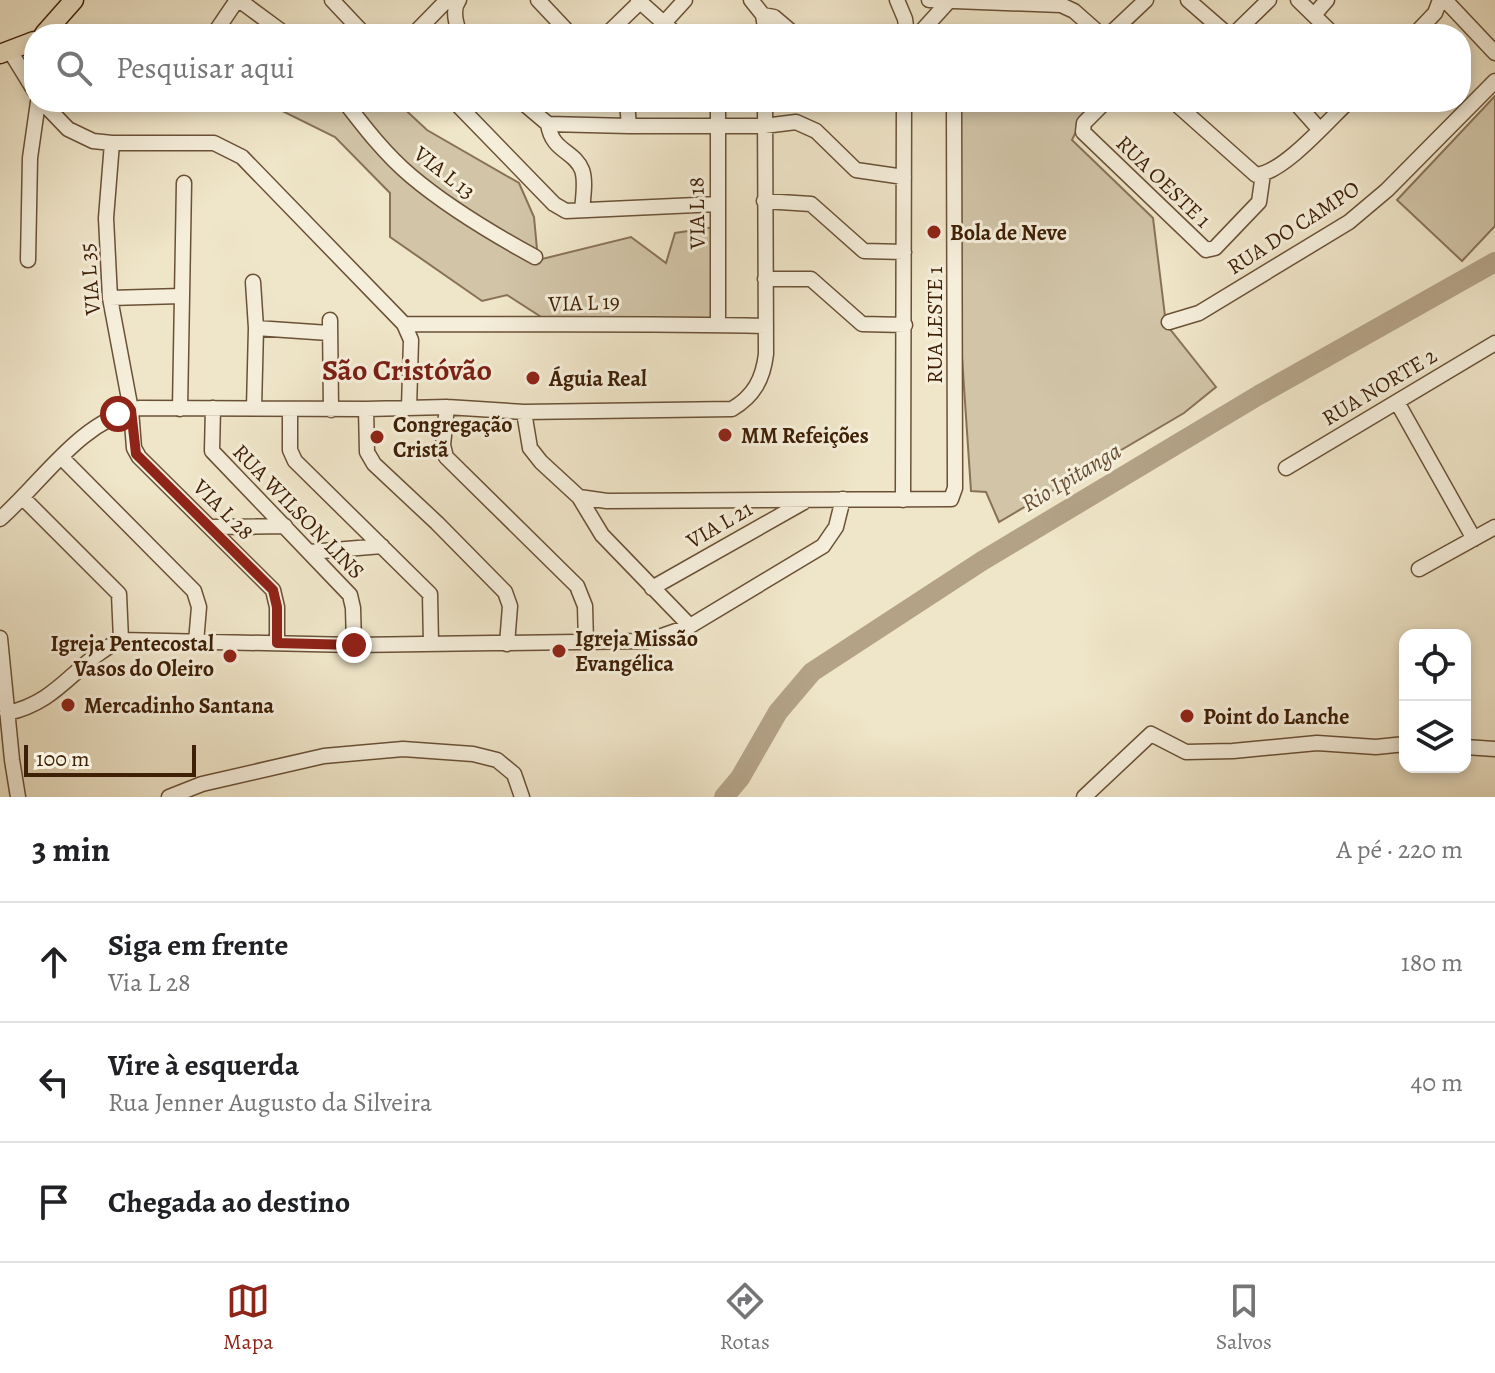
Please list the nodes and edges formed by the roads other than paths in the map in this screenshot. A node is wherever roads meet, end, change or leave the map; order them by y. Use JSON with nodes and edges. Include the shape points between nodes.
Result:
{"nodes":[{"id":1,"x":74,"y":0,"type":"edge"},
{"id":2,"x":238,"y":0,"type":"edge"},
{"id":3,"x":332,"y":0,"type":"edge"},
{"id":4,"x":538,"y":0,"type":"edge"},
{"id":5,"x":685,"y":0,"type":"edge"},
{"id":6,"x":751,"y":0,"type":"edge"},
{"id":7,"x":897,"y":0,"type":"edge"},
{"id":8,"x":929,"y":0,"type":"edge"},
{"id":9,"x":1146,"y":0,"type":"edge"},
{"id":10,"x":1188,"y":0,"type":"edge"},
{"id":11,"x":1269,"y":0,"type":"edge"},
{"id":12,"x":1298,"y":0,"type":"edge"},
{"id":13,"x":1327,"y":0,"type":"edge"},
{"id":14,"x":1442,"y":0,"type":"edge"},
{"id":15,"x":453,"y":1,"type":"edge"},
{"id":16,"x":639,"y":1,"type":"edge"},
{"id":17,"x":948,"y":2,"type":"edge"},
{"id":18,"x":763,"y":15,"type":"junction"},
{"id":19,"x":1314,"y":15,"type":"junction"},
{"id":20,"x":664,"y":23,"type":"joint"},
{"id":21,"x":52,"y":24,"type":"edge"},
{"id":22,"x":221,"y":24,"type":"edge"},
{"id":23,"x":271,"y":24,"type":"edge"},
{"id":24,"x":350,"y":24,"type":"edge"},
{"id":25,"x":426,"y":24,"type":"edge"},
{"id":26,"x":456,"y":24,"type":"edge"},
{"id":27,"x":561,"y":24,"type":"edge"},
{"id":28,"x":617,"y":24,"type":"edge"},
{"id":29,"x":764,"y":24,"type":"edge"},
{"id":30,"x":782,"y":24,"type":"edge"},
{"id":31,"x":906,"y":24,"type":"edge"},
{"id":32,"x":928,"y":24,"type":"edge"},
{"id":33,"x":1089,"y":24,"type":"edge"},
{"id":34,"x":1121,"y":24,"type":"edge"},
{"id":35,"x":1216,"y":24,"type":"edge"},
{"id":36,"x":1244,"y":24,"type":"edge"},
{"id":37,"x":1323,"y":24,"type":"edge"},
{"id":38,"x":1425,"y":24,"type":"edge"},
{"id":39,"x":1466,"y":24,"type":"edge"},
{"id":40,"x":1471,"y":29,"type":"edge"},
{"id":41,"x":24,"y":46,"type":"edge"},
{"id":42,"x":5,"y":53,"type":"edge"},
{"id":43,"x":1495,"y":53,"type":"edge"},
{"id":44,"x":24,"y":77,"type":"edge"},
{"id":45,"x":1495,"y":81,"type":"edge"},
{"id":46,"x":1471,"y":105,"type":"edge"},
{"id":47,"x":38,"y":112,"type":"edge"},
{"id":48,"x":49,"y":112,"type":"edge"},
{"id":49,"x":353,"y":112,"type":"edge"},
{"id":50,"x":465,"y":112,"type":"edge"},
{"id":51,"x":534,"y":112,"type":"edge"},
{"id":52,"x":628,"y":112,"type":"edge"},
{"id":53,"x":718,"y":112,"type":"edge"},
{"id":54,"x":765,"y":112,"type":"edge"},
{"id":55,"x":904,"y":112,"type":"edge"},
{"id":56,"x":954,"y":112,"type":"edge"},
{"id":57,"x":1095,"y":112,"type":"edge"},
{"id":58,"x":1185,"y":112,"type":"edge"},
{"id":59,"x":1304,"y":112,"type":"edge"},
{"id":60,"x":1338,"y":112,"type":"edge"},
{"id":61,"x":1464,"y":112,"type":"edge"},
{"id":62,"x":548,"y":124,"type":"junction"},
{"id":63,"x":717,"y":125,"type":"junction"},
{"id":64,"x":629,"y":126,"type":"junction"},
{"id":65,"x":764,"y":126,"type":"junction"},
{"id":66,"x":1320,"y":130,"type":"junction"},
{"id":67,"x":112,"y":143,"type":"junction"},
{"id":68,"x":1263,"y":174,"type":"junction"},
{"id":69,"x":904,"y":177,"type":"junction"},
{"id":70,"x":184,"y":183,"type":"dead end"},
{"id":71,"x":764,"y":201,"type":"junction"},
{"id":72,"x":718,"y":204,"type":"junction"},
{"id":73,"x":582,"y":210,"type":"junction"},
{"id":74,"x":904,"y":252,"type":"junction"},
{"id":75,"x":535,"y":257,"type":"dead end"},
{"id":76,"x":28,"y":260,"type":"dead end"},
{"id":77,"x":765,"y":279,"type":"junction"},
{"id":78,"x":253,"y":282,"type":"dead end"},
{"id":79,"x":181,"y":296,"type":"junction"},
{"id":80,"x":110,"y":298,"type":"junction"},
{"id":81,"x":1169,"y":322,"type":"dead end"},
{"id":82,"x":404,"y":324,"type":"junction"},
{"id":83,"x":718,"y":324,"type":"junction"},
{"id":84,"x":905,"y":325,"type":"junction"},
{"id":85,"x":766,"y":326,"type":"junction"},
{"id":86,"x":256,"y":328,"type":"junction"},
{"id":87,"x":1495,"y":343,"type":"edge"},
{"id":88,"x":1397,"y":402,"type":"junction"},
{"id":89,"x":447,"y":407,"type":"junction"},
{"id":90,"x":213,"y":408,"type":"junction"},
{"id":91,"x":254,"y":408,"type":"junction"},
{"id":92,"x":409,"y":408,"type":"junction"},
{"id":93,"x":180,"y":409,"type":"junction"},
{"id":94,"x":290,"y":409,"type":"junction"},
{"id":95,"x":366,"y":409,"type":"junction"},
{"id":96,"x":131,"y":410,"type":"junction"},
{"id":97,"x":331,"y":410,"type":"junction"},
{"id":98,"x":524,"y":412,"type":"junction"},
{"id":99,"x":62,"y":458,"type":"junction"},
{"id":100,"x":1286,"y":468,"type":"dead end"},
{"id":101,"x":579,"y":497,"type":"junction"},
{"id":102,"x":23,"y":498,"type":"junction"},
{"id":103,"x":843,"y":499,"type":"junction"},
{"id":104,"x":807,"y":500,"type":"junction"},
{"id":105,"x":903,"y":500,"type":"junction"},
{"id":106,"x":0,"y":519,"type":"edge"},
{"id":107,"x":285,"y":526,"type":"junction"},
{"id":108,"x":210,"y":527,"type":"junction"},
{"id":109,"x":1495,"y":527,"type":"edge"},
{"id":110,"x":1474,"y":539,"type":"junction"},
{"id":111,"x":382,"y":546,"type":"junction"},
{"id":112,"x":310,"y":552,"type":"junction"},
{"id":113,"x":1419,"y":569,"type":"dead end"},
{"id":114,"x":652,"y":588,"type":"junction"},
{"id":115,"x":690,"y":626,"type":"junction"},
{"id":116,"x":0,"y":638,"type":"edge"},
{"id":117,"x":121,"y":640,"type":"junction"},
{"id":118,"x":196,"y":642,"type":"junction"},
{"id":119,"x":277,"y":643,"type":"junction"},
{"id":120,"x":586,"y":643,"type":"junction"},
{"id":121,"x":431,"y":644,"type":"junction"},
{"id":122,"x":507,"y":644,"type":"junction"},
{"id":123,"x":354,"y":645,"type":"junction"},
{"id":124,"x":1,"y":659,"type":"edge"},
{"id":125,"x":7,"y":713,"type":"junction"},
{"id":126,"x":1399,"y":745,"type":"edge"},
{"id":127,"x":1471,"y":747,"type":"edge"},
{"id":128,"x":1495,"y":749,"type":"edge"},
{"id":129,"x":6,"y":761,"type":"edge"},
{"id":130,"x":18,"y":797,"type":"edge"},
{"id":131,"x":169,"y":797,"type":"edge"},
{"id":132,"x":522,"y":797,"type":"edge"},
{"id":133,"x":1084,"y":797,"type":"edge"}],
"edges":[{"from":1,"to":21,"type":"main road"},
{"from":2,"to":22,"type":"street"},
{"from":2,"to":23,"type":"street"},
{"from":3,"to":24,"type":"street"},
{"from":4,"to":27,"type":"street"},
{"from":5,"to":20,"type":"street"},
{"from":6,"to":18,"type":"street"},
{"from":7,"to":31,"type":"street"},
{"from":8,"to":17,"type":"street"},
{"from":9,"to":34,"type":"street"},
{"from":10,"to":35,"type":"street"},
{"from":11,"to":36,"type":"street"},
{"from":12,"to":19,"type":"street"},
{"from":13,"to":19,"type":"street"},
{"from":14,"to":38,"type":"street"},
{"from":14,"to":39,"type":"street"},
{"from":15,"to":25,"type":"street"},
{"from":15,"to":26,"type":"street"},
{"from":16,"to":20,"type":"street"},
{"from":16,"to":28,"type":"street"},
{"from":17,"to":32,"type":"street"},
{"from":17,"to":33,"type":"street","via":[[1061,5]]},
{"from":18,"to":29,"type":"street"},
{"from":18,"to":30,"type":"street"},
{"from":19,"to":37,"type":"street"},
{"from":40,"to":43,"type":"street"},
{"from":41,"to":42,"type":"main road"},
{"from":42,"to":44,"type":"street"},
{"from":45,"to":46,"type":"street","name":"RUA DO CAMPO"},
{"from":47,"to":76,"type":"street","via":[[30,158]]},
{"from":48,"to":67,"type":"street","via":[[79,136]]},
{"from":49,"to":75,"type":"street","name":"VIA L 13","via":[[409,175]]},
{"from":50,"to":73,"type":"street","via":[[554,204],[566,211]]},
{"from":51,"to":62,"type":"street"},
{"from":52,"to":64,"type":"street"},
{"from":53,"to":63,"type":"street","name":"VIA L 18"},
{"from":54,"to":65,"type":"street"},
{"from":55,"to":69,"type":"street"},
{"from":56,"to":105,"type":"street","name":"RUA LESTE 1","via":[[955,488],[951,499]]},
{"from":57,"to":68,"type":"street","name":"RUA OESTE 1","via":[[1083,132],[1206,250],[1215,248],[1259,202]]},
{"from":58,"to":68,"type":"street","via":[[1250,172]]},
{"from":59,"to":66,"type":"street"},
{"from":60,"to":66,"type":"street"},
{"from":61,"to":81,"type":"street","name":"RUA DO CAMPO","via":[[1349,222],[1199,313]]},
{"from":62,"to":64,"type":"street"},
{"from":62,"to":73,"type":"street","via":[[554,142],[583,172]]},
{"from":63,"to":64,"type":"street"},
{"from":63,"to":65,"type":"street"},
{"from":63,"to":72,"type":"street","name":"VIA L 18"},
{"from":65,"to":69,"type":"street","via":[[804,124],[856,170]]},
{"from":65,"to":71,"type":"street"},
{"from":66,"to":68,"type":"street"},
{"from":67,"to":80,"type":"street","name":"VIA L 35","via":[[106,218]]},
{"from":67,"to":82,"type":"street","via":[[214,143],[235,153]]},
{"from":69,"to":74,"type":"street"},
{"from":70,"to":79,"type":"street"},
{"from":71,"to":74,"type":"street","via":[[806,201],[864,251]]},
{"from":71,"to":77,"type":"street"},
{"from":72,"to":73,"type":"street"},
{"from":72,"to":83,"type":"street","name":"VIA L 18"},
{"from":74,"to":84,"type":"street"},
{"from":77,"to":84,"type":"street","via":[[811,279],[862,324]]},
{"from":77,"to":85,"type":"street"},
{"from":78,"to":86,"type":"street"},
{"from":79,"to":80,"type":"street"},
{"from":79,"to":93,"type":"street"},
{"from":80,"to":96,"type":"street","name":"VIA L 35"},
{"from":82,"to":83,"type":"street","name":"VIA L 19"},
{"from":82,"to":92,"type":"street","via":[[411,340]]},
{"from":83,"to":85,"type":"street","name":"VIA L 19"},
{"from":84,"to":105,"type":"street"},
{"from":85,"to":98,"type":"street","via":[[761,379],[732,409]]},
{"from":86,"to":91,"type":"street"},
{"from":86,"to":97,"type":"street","via":[[330,326]]},
{"from":87,"to":88,"type":"street","name":"RUA NORTE 2"},
{"from":88,"to":100,"type":"street","name":"RUA NORTE 2"},
{"from":88,"to":110,"type":"street"},
{"from":89,"to":92,"type":"street"},
{"from":89,"to":98,"type":"street"},
{"from":89,"to":120,"type":"street","via":[[446,457],[577,586],[585,606]]},
{"from":90,"to":91,"type":"street"},
{"from":90,"to":93,"type":"street"},
{"from":90,"to":107,"type":"street","name":"RUA WILSON LINS","via":[[212,451]]},
{"from":91,"to":94,"type":"street"},
{"from":92,"to":95,"type":"street"},
{"from":93,"to":96,"type":"street"},
{"from":94,"to":97,"type":"street"},
{"from":94,"to":111,"type":"street","via":[[292,456]]},
{"from":95,"to":97,"type":"street"},
{"from":95,"to":122,"type":"street","via":[[367,452],[374,464],[505,592],[510,606]]},
{"from":96,"to":99,"type":"street","via":[[81,437]]},
{"from":96,"to":108,"type":"street","name":"VIA L 28","via":[[136,454]]},
{"from":98,"to":101,"type":"street","via":[[530,448]]},
{"from":99,"to":102,"type":"street"},
{"from":99,"to":118,"type":"street","via":[[194,591],[199,607]]},
{"from":101,"to":104,"type":"street"},
{"from":101,"to":114,"type":"street","via":[[602,535]]},
{"from":102,"to":106,"type":"street"},
{"from":102,"to":117,"type":"street","via":[[119,594]]},
{"from":103,"to":104,"type":"street"},
{"from":103,"to":105,"type":"street"},
{"from":103,"to":115,"type":"street","via":[[836,527],[823,546]]},
{"from":104,"to":114,"type":"street","name":"VIA L 21"},
{"from":107,"to":108,"type":"street"},
{"from":107,"to":112,"type":"street","name":"RUA WILSON LINS"},
{"from":108,"to":119,"type":"street","name":"VIA L 28","via":[[273,590]]},
{"from":109,"to":110,"type":"street"},
{"from":110,"to":113,"type":"street"},
{"from":111,"to":112,"type":"street"},
{"from":111,"to":121,"type":"street","via":[[430,594]]},
{"from":112,"to":123,"type":"street","name":"RUA WILSON LINS","via":[[353,600]]},
{"from":114,"to":115,"type":"street"},
{"from":115,"to":120,"type":"street","via":[[647,641]]},
{"from":116,"to":124,"type":"street"},
{"from":117,"to":118,"type":"street"},
{"from":117,"to":125,"type":"street","via":[[95,655],[46,699]]},
{"from":118,"to":119,"type":"street"},
{"from":119,"to":123,"type":"street"},
{"from":120,"to":122,"type":"street"},
{"from":121,"to":122,"type":"street"},
{"from":121,"to":123,"type":"street"},
{"from":124,"to":125,"type":"street"},
{"from":125,"to":129,"type":"street"},
{"from":126,"to":133,"type":"street","via":[[1317,743],[1186,752],[1151,734]]},
{"from":127,"to":128,"type":"street"},
{"from":129,"to":130,"type":"street"},
{"from":131,"to":132,"type":"street","via":[[202,784],[324,756],[403,749],[497,760],[514,774]]}]}
